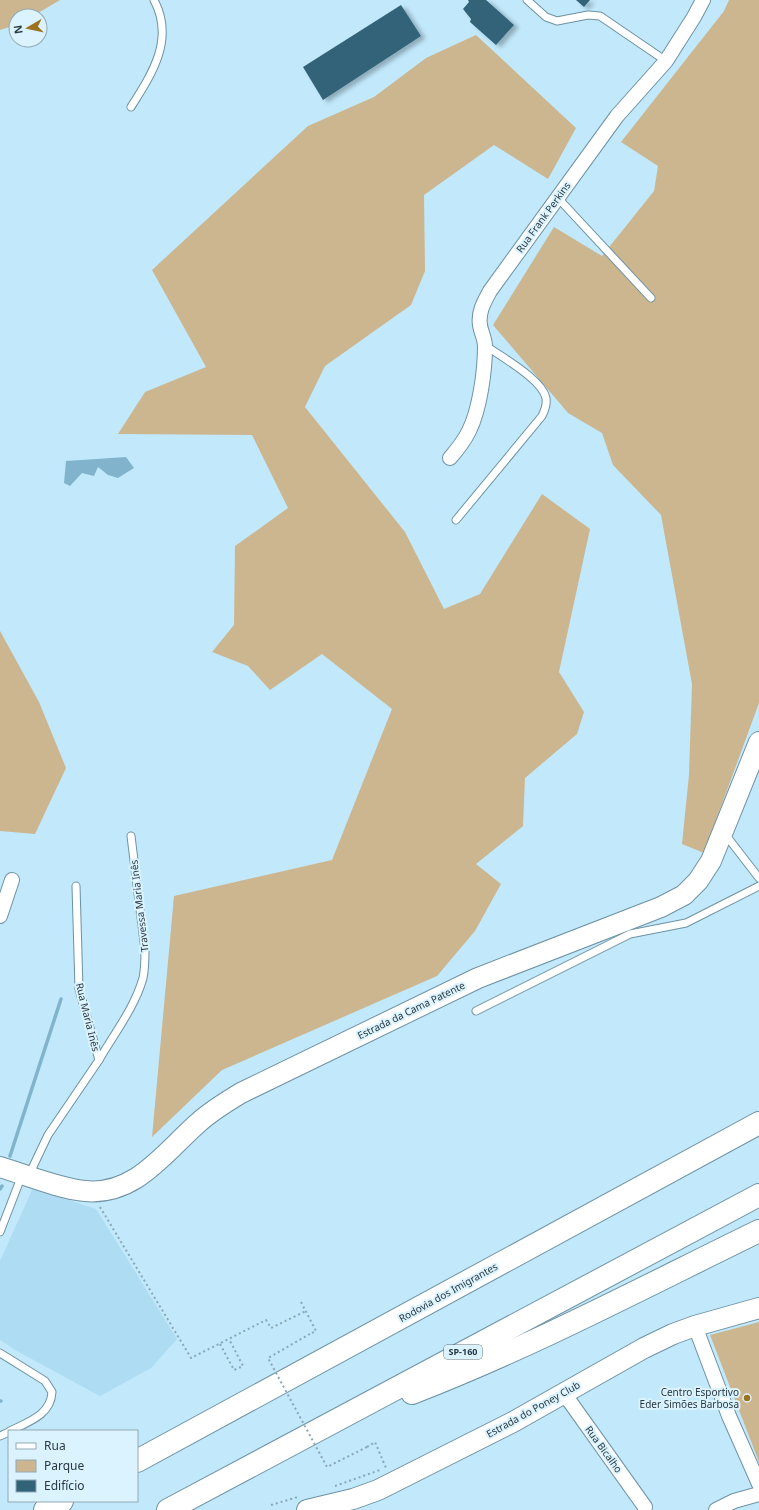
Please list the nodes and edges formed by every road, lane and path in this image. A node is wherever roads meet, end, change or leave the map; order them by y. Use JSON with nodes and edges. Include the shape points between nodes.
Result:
{"nodes":[{"id":1,"x":154,"y":0,"type":"edge"},
{"id":2,"x":527,"y":0,"type":"edge"},
{"id":3,"x":703,"y":0,"type":"edge"},
{"id":4,"x":666,"y":61,"type":"junction"},
{"id":5,"x":131,"y":107,"type":"dead end"},
{"id":6,"x":557,"y":197,"type":"junction"},
{"id":7,"x":651,"y":298,"type":"dead end"},
{"id":8,"x":485,"y":345,"type":"junction"},
{"id":9,"x":450,"y":458,"type":"dead end"},
{"id":10,"x":456,"y":520,"type":"dead end"},
{"id":11,"x":759,"y":742,"type":"edge"},
{"id":12,"x":724,"y":832,"type":"junction"},
{"id":13,"x":131,"y":836,"type":"dead end"},
{"id":14,"x":759,"y":878,"type":"edge"},
{"id":15,"x":12,"y":880,"type":"dead end"},
{"id":16,"x":76,"y":886,"type":"dead end"},
{"id":17,"x":759,"y":886,"type":"edge"},
{"id":18,"x":0,"y":916,"type":"edge"},
{"id":19,"x":476,"y":1011,"type":"dead end"},
{"id":20,"x":99,"y":1060,"type":"junction"},
{"id":21,"x":759,"y":1123,"type":"edge"},
{"id":22,"x":0,"y":1167,"type":"edge"},
{"id":23,"x":26,"y":1174,"type":"junction"},
{"id":24,"x":96,"y":1192,"type":"junction"},
{"id":25,"x":759,"y":1195,"type":"edge"},
{"id":26,"x":759,"y":1231,"type":"edge"},
{"id":27,"x":0,"y":1232,"type":"edge"},
{"id":28,"x":301,"y":1302,"type":"dead end"},
{"id":29,"x":759,"y":1308,"type":"edge"},
{"id":30,"x":306,"y":1311,"type":"junction"},
{"id":31,"x":695,"y":1326,"type":"junction"},
{"id":32,"x":229,"y":1339,"type":"junction"},
{"id":33,"x":220,"y":1344,"type":"junction"},
{"id":34,"x":0,"y":1353,"type":"edge"},
{"id":35,"x":563,"y":1392,"type":"junction"},
{"id":36,"x":12,"y":1430,"type":"edge"},
{"id":37,"x":312,"y":1432,"type":"junction"},
{"id":38,"x":138,"y":1460,"type":"edge"},
{"id":39,"x":759,"y":1484,"type":"edge"},
{"id":40,"x":333,"y":1487,"type":"dead end"},
{"id":41,"x":759,"y":1494,"type":"edge"},
{"id":42,"x":60,"y":1502,"type":"edge"},
{"id":43,"x":303,"y":1503,"type":"edge"},
{"id":44,"x":271,"y":1505,"type":"dead end"},
{"id":45,"x":644,"y":1506,"type":"dead end"},
{"id":46,"x":45,"y":1510,"type":"edge"},
{"id":47,"x":168,"y":1510,"type":"edge"},
{"id":48,"x":716,"y":1510,"type":"edge"}],
"edges":[{"from":1,"to":5,"type":"lane","via":[[160,14],[163,37],[151,72]]},
{"from":2,"to":4,"type":"lane","via":[[546,17],[557,21],[588,15],[600,16]]},
{"from":3,"to":4,"type":"street","name":"Rua Frank Perkins"},
{"from":4,"to":6,"type":"street","name":"Rua Frank Perkins","via":[[617,116]]},
{"from":6,"to":7,"type":"lane"},
{"from":6,"to":8,"type":"street","name":"Rua Frank Perkins","via":[[482,306],[480,325]]},
{"from":8,"to":9,"type":"street","name":"Rua Frank Perkins","via":[[482,381],[470,429]]},
{"from":8,"to":10,"type":"lane","via":[[537,382],[543,390],[546,408]]},
{"from":11,"to":12,"type":"street","name":"Estrada da Cama Patente"},
{"from":12,"to":14,"type":"lane"},
{"from":12,"to":24,"type":"street","name":"Estrada da Cama Patente","via":[[711,861],[698,881],[684,895],[661,907],[478,978],[241,1093],[208,1114],[132,1182],[115,1189]]},
{"from":13,"to":20,"type":"lane","name":"Travessa Maria Inês","via":[[145,968],[134,999]]},
{"from":15,"to":18,"type":"street"},
{"from":16,"to":20,"type":"lane","name":"Rua Maria Inês","via":[[79,989]]},
{"from":17,"to":19,"type":"lane","via":[[686,923],[630,934]]},
{"from":20,"to":23,"type":"lane","name":"Rua Maria Inês","via":[[48,1135]]},
{"from":21,"to":38,"type":"highway","name":"Rodovia dos Imigrantes"},
{"from":22,"to":23,"type":"street","name":"Estrada da Cama Patente"},
{"from":23,"to":24,"type":"street","name":"Estrada da Cama Patente","via":[[75,1190]]},
{"from":23,"to":27,"type":"lane","name":"Rua Maria Inês"},
{"from":24,"to":33,"type":"path","via":[[97,1202],[192,1358]]},
{"from":25,"to":37,"type":"highway","number":"SP-160"},
{"from":26,"to":37,"type":"highway","via":[[477,1368]]},
{"from":28,"to":30,"type":"path"},
{"from":29,"to":31,"type":"street","name":"Estrada do Poney Club"},
{"from":30,"to":32,"type":"path","via":[[271,1328],[266,1320]]},
{"from":30,"to":40,"type":"path","bridge":true,"via":[[316,1331],[268,1358],[328,1467],[375,1442],[387,1467]]},
{"from":31,"to":35,"type":"street","name":"Estrada do Poney Club","via":[[644,1348]]},
{"from":31,"to":39,"type":"street","via":[[729,1416]]},
{"from":32,"to":33,"type":"path"},
{"from":32,"to":33,"type":"path","via":[[243,1366],[234,1370]]},
{"from":34,"to":36,"type":"lane","via":[[46,1381],[52,1392],[49,1407]]},
{"from":35,"to":43,"type":"street","name":"Estrada do Poney Club","via":[[458,1451],[378,1490],[353,1499]]},
{"from":35,"to":45,"type":"street","name":"Rua Bicalho"},
{"from":37,"to":47,"type":"highway","number":"SP-160"},
{"from":41,"to":48,"type":"street","via":[[734,1501]]},
{"from":42,"to":46,"type":"highway"},
{"from":43,"to":44,"type":"path"}]}
